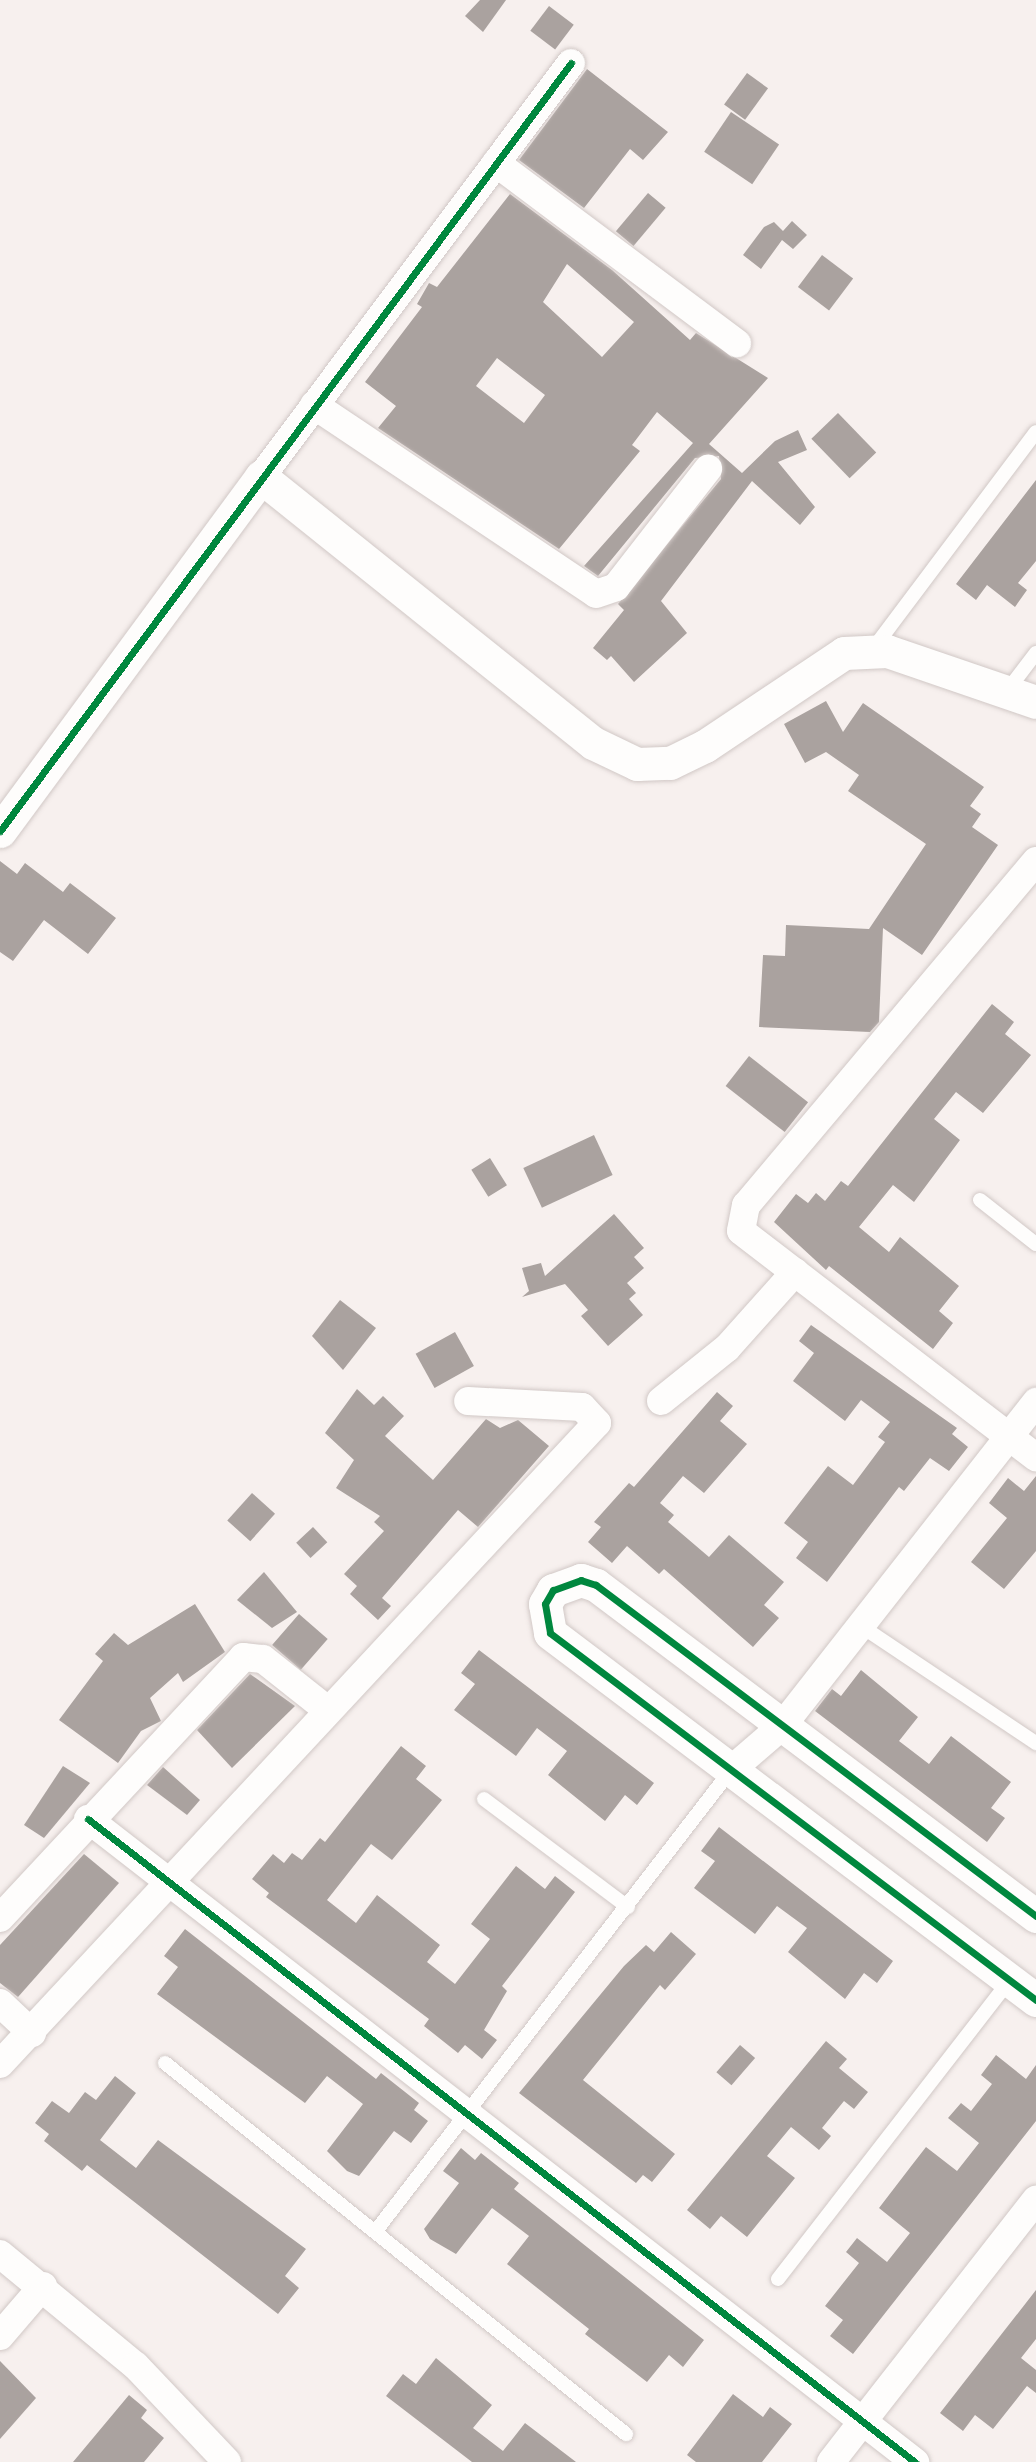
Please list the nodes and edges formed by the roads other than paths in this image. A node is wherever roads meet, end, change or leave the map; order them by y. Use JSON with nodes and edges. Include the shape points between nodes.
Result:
{"nodes":[{"id":1,"x":571,"y":63,"type":"dead end"},
{"id":2,"x":496,"y":163,"type":"junction"},
{"id":3,"x":737,"y":343,"type":"dead end"},
{"id":4,"x":314,"y":405,"type":"junction"},
{"id":5,"x":1036,"y":432,"type":"edge"},
{"id":6,"x":708,"y":469,"type":"dead end"},
{"id":7,"x":261,"y":477,"type":"junction"},
{"id":8,"x":871,"y":652,"type":"junction"},
{"id":9,"x":1036,"y":653,"type":"edge"},
{"id":10,"x":1021,"y":697,"type":"edge"},
{"id":11,"x":0,"y":831,"type":"edge"},
{"id":12,"x":1035,"y":862,"type":"edge"},
{"id":13,"x":980,"y":1200,"type":"dead end"},
{"id":14,"x":1036,"y":1244,"type":"edge"},
{"id":15,"x":795,"y":1272,"type":"junction"},
{"id":16,"x":468,"y":1401,"type":"dead end"},
{"id":17,"x":661,"y":1401,"type":"dead end"},
{"id":18,"x":1036,"y":1402,"type":"edge"},
{"id":19,"x":1010,"y":1436,"type":"junction"},
{"id":20,"x":1036,"y":1457,"type":"edge"},
{"id":21,"x":861,"y":1626,"type":"junction"},
{"id":22,"x":325,"y":1708,"type":"junction"},
{"id":23,"x":782,"y":1726,"type":"junction"},
{"id":24,"x":1036,"y":1743,"type":"edge"},
{"id":25,"x":731,"y":1770,"type":"junction"},
{"id":26,"x":484,"y":1800,"type":"dead end"},
{"id":27,"x":88,"y":1819,"type":"junction"},
{"id":28,"x":171,"y":1886,"type":"junction"},
{"id":29,"x":628,"y":1907,"type":"junction"},
{"id":30,"x":1036,"y":1916,"type":"edge"},
{"id":31,"x":0,"y":1918,"type":"edge"},
{"id":32,"x":1023,"y":1990,"type":"edge"},
{"id":33,"x":0,"y":2003,"type":"edge"},
{"id":34,"x":32,"y":2034,"type":"junction"},
{"id":35,"x":165,"y":2063,"type":"dead end"},
{"id":36,"x":0,"y":2064,"type":"edge"},
{"id":37,"x":468,"y":2117,"type":"junction"},
{"id":38,"x":1036,"y":2200,"type":"edge"},
{"id":39,"x":375,"y":2232,"type":"junction"},
{"id":40,"x":0,"y":2254,"type":"edge"},
{"id":41,"x":778,"y":2279,"type":"dead end"},
{"id":42,"x":43,"y":2286,"type":"junction"},
{"id":43,"x":0,"y":2336,"type":"edge"},
{"id":44,"x":863,"y":2421,"type":"junction"},
{"id":45,"x":626,"y":2434,"type":"dead end"},
{"id":46,"x":227,"y":2462,"type":"edge"},
{"id":47,"x":831,"y":2462,"type":"edge"},
{"id":48,"x":915,"y":2462,"type":"edge"}],
"edges":[{"from":1,"to":2,"type":"street"},
{"from":2,"to":3,"type":"street"},
{"from":2,"to":4,"type":"street"},
{"from":4,"to":6,"type":"street","via":[[596,594],[616,587]]},
{"from":4,"to":7,"type":"street"},
{"from":5,"to":8,"type":"lane"},
{"from":7,"to":8,"type":"street","via":[[593,743],[637,764],[670,763],[705,746],[810,670],[844,653]]},
{"from":7,"to":11,"type":"street"},
{"from":8,"to":10,"type":"street"},
{"from":9,"to":10,"type":"lane"},
{"from":12,"to":15,"type":"street","via":[[746,1205],[741,1231]]},
{"from":13,"to":14,"type":"lane"},
{"from":15,"to":17,"type":"street","via":[[727,1348]]},
{"from":15,"to":19,"type":"street"},
{"from":16,"to":22,"type":"street","via":[[582,1406],[597,1423]]},
{"from":18,"to":19,"type":"street"},
{"from":19,"to":20,"type":"street"},
{"from":19,"to":21,"type":"street"},
{"from":21,"to":23,"type":"street"},
{"from":21,"to":24,"type":"lane"},
{"from":22,"to":27,"type":"street","via":[[262,1659],[243,1657]]},
{"from":22,"to":28,"type":"street"},
{"from":23,"to":25,"type":"street"},
{"from":23,"to":25,"type":"street","via":[[596,1585],[581,1580],[553,1590],[545,1604],[550,1633]]},
{"from":23,"to":30,"type":"street"},
{"from":25,"to":29,"type":"lane"},
{"from":25,"to":32,"type":"street"},
{"from":26,"to":29,"type":"lane"},
{"from":27,"to":28,"type":"street"},
{"from":27,"to":31,"type":"street"},
{"from":28,"to":34,"type":"street"},
{"from":28,"to":37,"type":"street"},
{"from":29,"to":37,"type":"lane"},
{"from":32,"to":41,"type":"lane"},
{"from":33,"to":34,"type":"street"},
{"from":34,"to":36,"type":"street"},
{"from":35,"to":39,"type":"lane"},
{"from":37,"to":39,"type":"lane"},
{"from":37,"to":44,"type":"street"},
{"from":38,"to":44,"type":"street"},
{"from":39,"to":45,"type":"lane"},
{"from":40,"to":42,"type":"street"},
{"from":42,"to":43,"type":"street"},
{"from":42,"to":46,"type":"street","via":[[135,2365]]},
{"from":44,"to":47,"type":"street"},
{"from":44,"to":48,"type":"street"}]}
